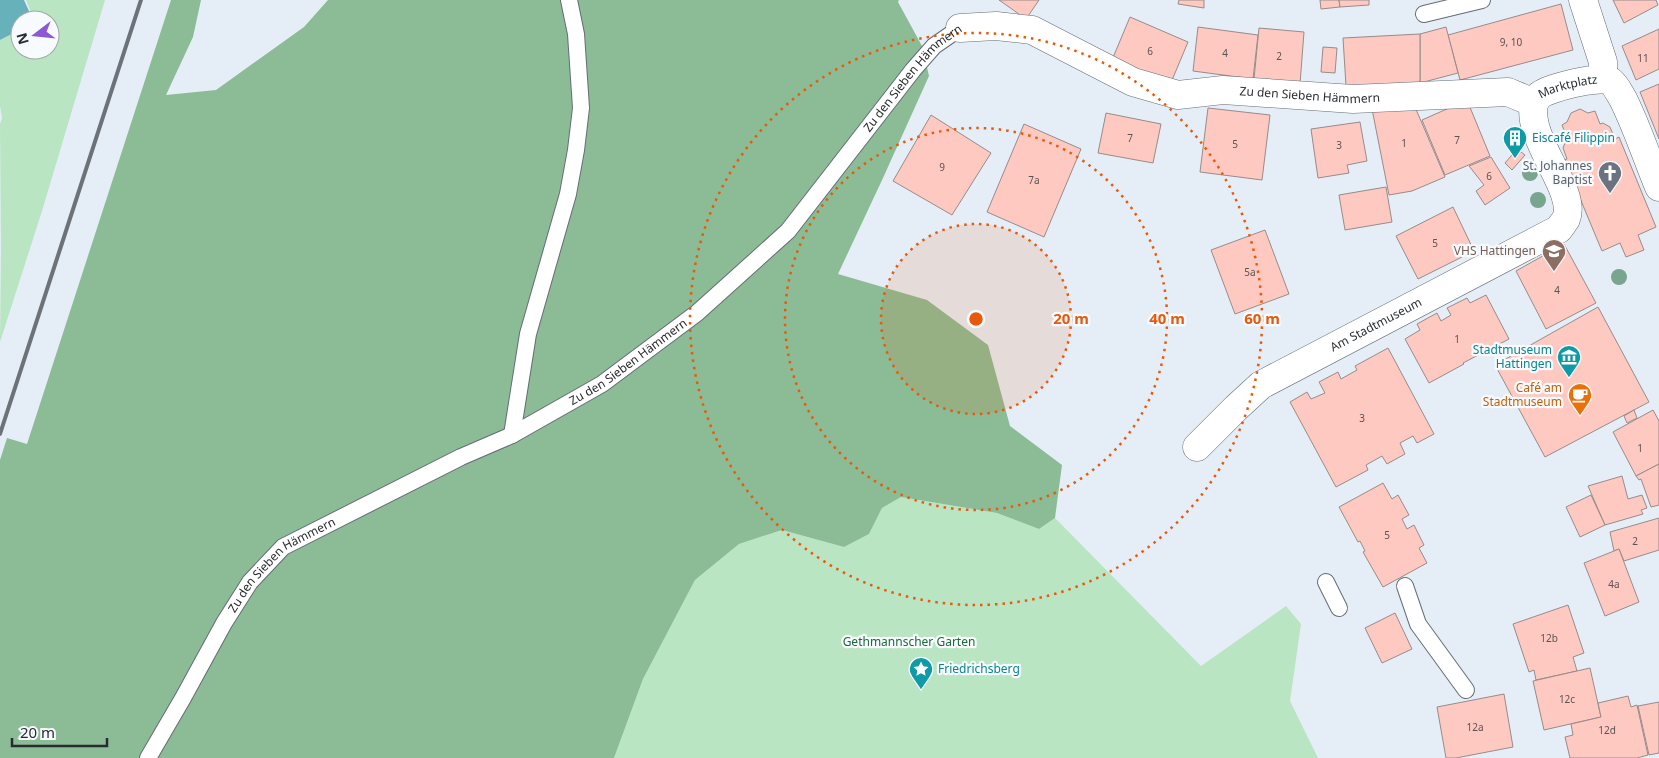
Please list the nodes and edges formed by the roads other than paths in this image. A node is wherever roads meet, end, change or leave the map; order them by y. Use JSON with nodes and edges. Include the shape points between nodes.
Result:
{"nodes":[{"id":1,"x":569,"y":0,"type":"edge"},
{"id":2,"x":1482,"y":0,"type":"edge"},
{"id":3,"x":1582,"y":0,"type":"edge"},
{"id":4,"x":1424,"y":14,"type":"dead end"},
{"id":5,"x":960,"y":28,"type":"joint"},
{"id":6,"x":1602,"y":79,"type":"junction"},
{"id":7,"x":1534,"y":103,"type":"junction"},
{"id":8,"x":1652,"y":149,"type":"edge"},
{"id":9,"x":1659,"y":187,"type":"edge"},
{"id":10,"x":1566,"y":219,"type":"joint"},
{"id":11,"x":512,"y":435,"type":"junction"},
{"id":12,"x":1197,"y":447,"type":"dead end"},
{"id":13,"x":1326,"y":582,"type":"dead end"},
{"id":14,"x":1405,"y":586,"type":"dead end"},
{"id":15,"x":1339,"y":608,"type":"dead end"},
{"id":16,"x":1466,"y":690,"type":"dead end"},
{"id":17,"x":148,"y":758,"type":"edge"}],
"edges":[{"from":1,"to":11,"type":"lane","via":[[576,34],[581,108],[576,150],[568,194],[528,334]]},
{"from":2,"to":4,"type":"lane"},
{"from":3,"to":6,"type":"street","via":[[1603,62]]},
{"from":5,"to":7,"type":"street","name":"Zu den Sieben Hämmern","via":[[996,26],[1032,30],[1133,82],[1178,95],[1223,90],[1353,99],[1508,92]]},
{"from":5,"to":11,"type":"lane","name":"Zu den Sieben Hämmern","via":[[934,46],[918,64],[788,232],[697,313],[602,384]]},
{"from":6,"to":7,"type":"street","name":"Marktplatz","via":[[1589,79],[1541,94]]},
{"from":6,"to":8,"type":"street","name":"Marktplatz","via":[[1616,86]]},
{"from":7,"to":10,"type":"street","name":"Marktplatz","via":[[1536,129],[1564,194],[1568,209]]},
{"from":8,"to":9,"type":"street","name":"Marktplatz"},
{"from":10,"to":12,"type":"street","name":"Am Stadtmuseum","via":[[1559,229],[1540,240],[1261,385]]},
{"from":11,"to":17,"type":"lane","name":"Zu den Sieben Hämmern","via":[[461,457],[283,547],[250,582],[224,622]]},
{"from":13,"to":15,"type":"lane"},
{"from":14,"to":16,"type":"lane","via":[[1418,624]]}]}
